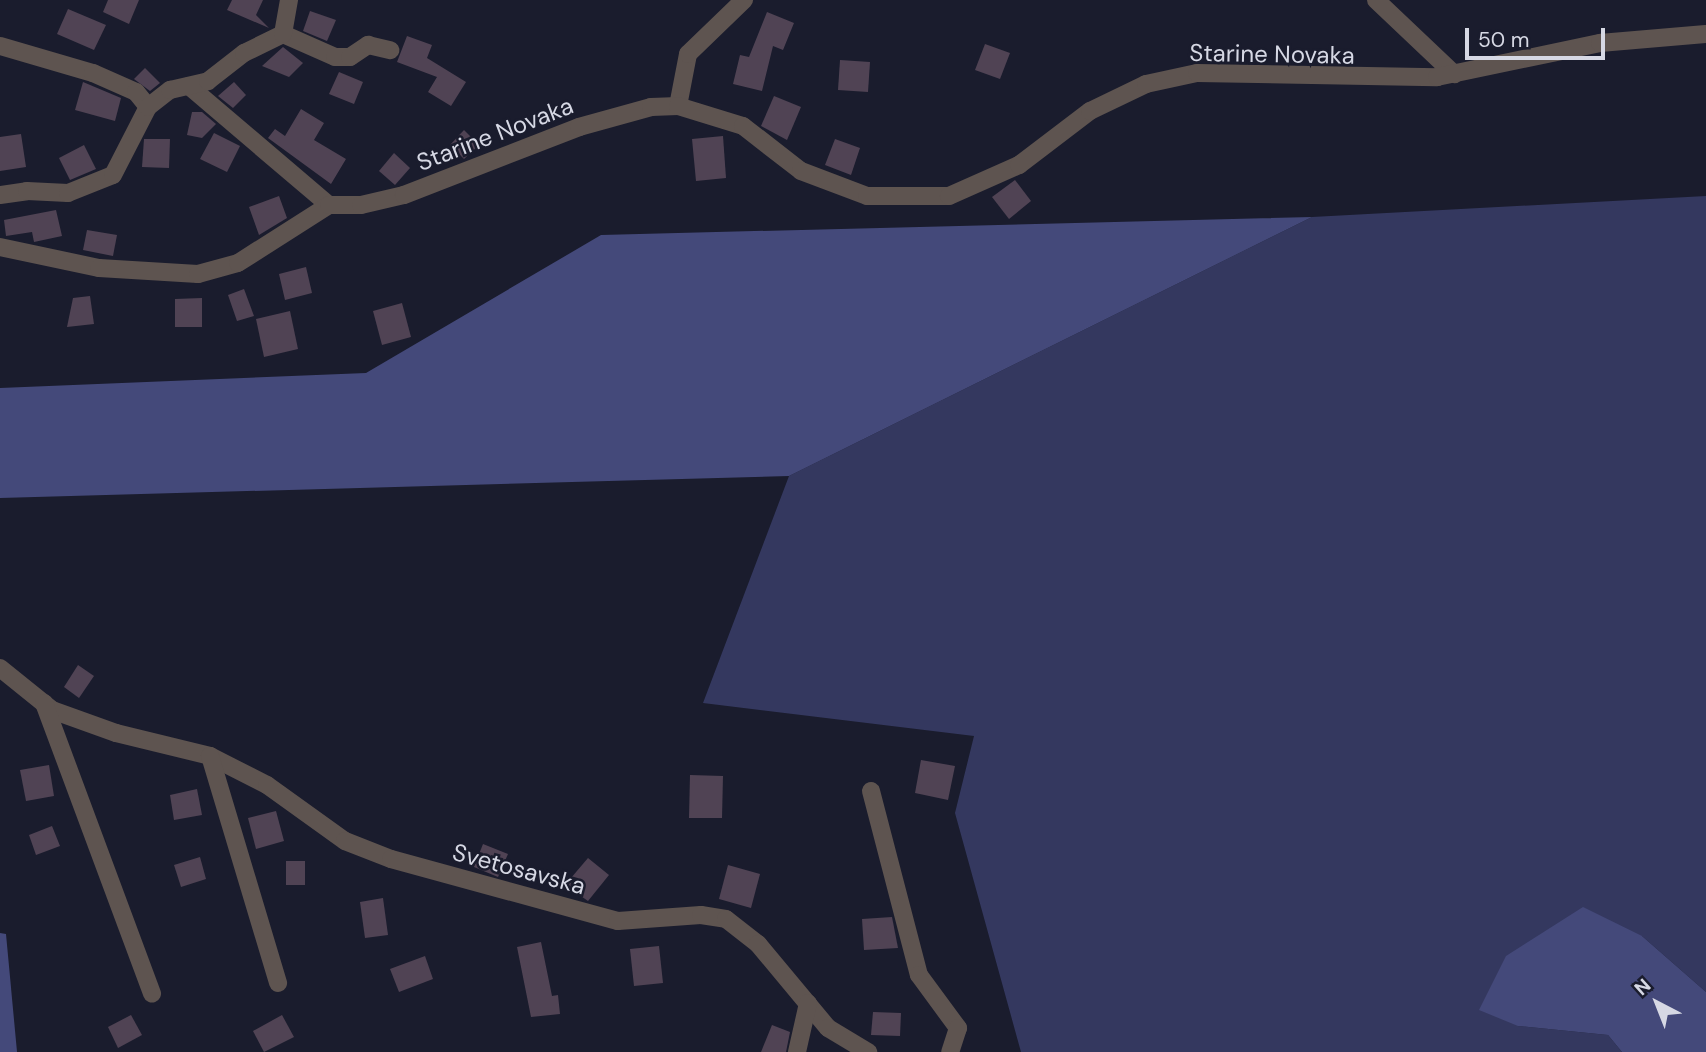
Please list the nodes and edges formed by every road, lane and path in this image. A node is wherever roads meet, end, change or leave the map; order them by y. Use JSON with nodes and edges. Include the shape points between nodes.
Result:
{"nodes":[{"id":1,"x":289,"y":0,"type":"edge"},
{"id":2,"x":744,"y":0,"type":"edge"},
{"id":3,"x":1376,"y":0,"type":"edge"},
{"id":4,"x":283,"y":34,"type":"junction"},
{"id":5,"x":1706,"y":34,"type":"edge"},
{"id":6,"x":0,"y":46,"type":"edge"},
{"id":7,"x":390,"y":50,"type":"dead end"},
{"id":8,"x":1454,"y":74,"type":"junction"},
{"id":9,"x":189,"y":86,"type":"junction"},
{"id":10,"x":678,"y":106,"type":"junction"},
{"id":11,"x":148,"y":107,"type":"junction"},
{"id":12,"x":0,"y":195,"type":"edge"},
{"id":13,"x":329,"y":205,"type":"junction"},
{"id":14,"x":0,"y":247,"type":"edge"},
{"id":15,"x":0,"y":668,"type":"edge"},
{"id":16,"x":44,"y":703,"type":"junction"},
{"id":17,"x":210,"y":756,"type":"junction"},
{"id":18,"x":871,"y":791,"type":"dead end"},
{"id":19,"x":278,"y":983,"type":"dead end"},
{"id":20,"x":152,"y":994,"type":"dead end"},
{"id":21,"x":808,"y":1003,"type":"junction"},
{"id":22,"x":797,"y":1052,"type":"edge"},
{"id":23,"x":868,"y":1052,"type":"edge"},
{"id":24,"x":950,"y":1052,"type":"edge"}],
"edges":[{"from":1,"to":4,"type":"street"},
{"from":2,"to":10,"type":"street","via":[[688,54]]},
{"from":3,"to":8,"type":"street"},
{"from":4,"to":7,"type":"street","via":[[335,57],[349,57],[368,45]]},
{"from":4,"to":9,"type":"street","via":[[244,52],[208,81]]},
{"from":5,"to":8,"type":"street","name":"Starine Novaka","via":[[1600,43]]},
{"from":6,"to":11,"type":"street","via":[[93,73],[135,92]]},
{"from":8,"to":10,"type":"street","name":"Starine Novaka","via":[[1364,79],[1197,73],[1146,84],[1090,111],[1019,165],[949,196],[906,198],[867,196],[801,171],[743,126]]},
{"from":9,"to":11,"type":"street","via":[[170,90]]},
{"from":9,"to":13,"type":"street"},
{"from":10,"to":13,"type":"street","name":"Starine Novaka","via":[[651,107],[579,127],[404,195],[361,205]]},
{"from":11,"to":12,"type":"street","via":[[113,175],[68,193]]},
{"from":13,"to":14,"type":"street","via":[[238,263],[198,274],[99,268]]},
{"from":15,"to":16,"type":"street","name":"Svetosavska"},
{"from":16,"to":17,"type":"street","name":"Svetosavska","via":[[116,733]]},
{"from":16,"to":20,"type":"street"},
{"from":17,"to":19,"type":"street"},
{"from":17,"to":21,"type":"street","name":"Svetosavska","via":[[267,785],[345,841],[391,859],[618,921],[701,915],[726,919],[758,944]]},
{"from":18,"to":24,"type":"street","via":[[919,975],[958,1028]]},
{"from":21,"to":22,"type":"street"},
{"from":21,"to":23,"type":"street","name":"Svetosavska","via":[[828,1028]]}]}
